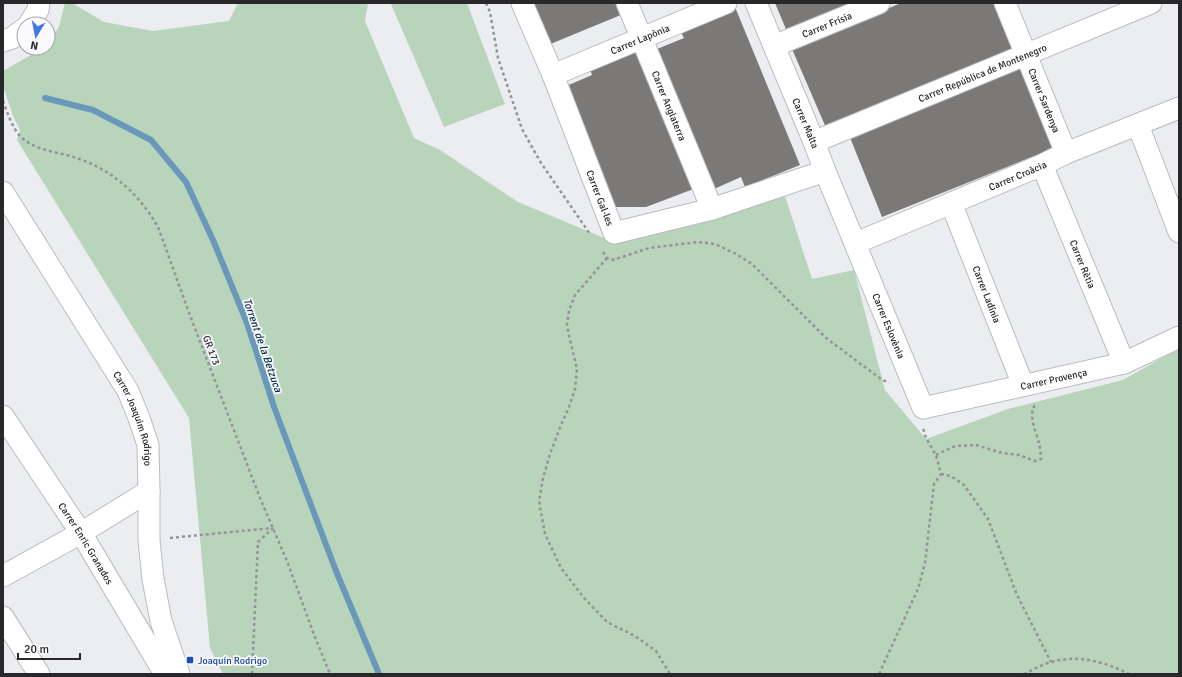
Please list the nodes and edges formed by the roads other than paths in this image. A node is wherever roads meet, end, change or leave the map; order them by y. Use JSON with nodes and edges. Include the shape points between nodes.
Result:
{"nodes":[{"id":1,"x":40,"y":3,"type":"edge"},
{"id":2,"x":522,"y":3,"type":"edge"},
{"id":3,"x":628,"y":3,"type":"edge"},
{"id":4,"x":726,"y":3,"type":"edge"},
{"id":5,"x":756,"y":3,"type":"edge"},
{"id":6,"x":879,"y":3,"type":"edge"},
{"id":7,"x":1005,"y":3,"type":"edge"},
{"id":8,"x":1150,"y":3,"type":"edge"},
{"id":9,"x":34,"y":16,"type":"edge"},
{"id":10,"x":16,"y":35,"type":"edge"},
{"id":11,"x":642,"y":38,"type":"junction"},
{"id":12,"x":3,"y":41,"type":"edge"},
{"id":13,"x":774,"y":46,"type":"junction"},
{"id":14,"x":1026,"y":54,"type":"junction"},
{"id":15,"x":553,"y":75,"type":"junction"},
{"id":16,"x":1179,"y":108,"type":"edge"},
{"id":17,"x":1138,"y":125,"type":"junction"},
{"id":18,"x":814,"y":142,"type":"junction"},
{"id":19,"x":1066,"y":154,"type":"junction"},
{"id":20,"x":1042,"y":165,"type":"junction"},
{"id":21,"x":825,"y":171,"type":"junction"},
{"id":22,"x":3,"y":192,"type":"edge"},
{"id":23,"x":951,"y":203,"type":"junction"},
{"id":24,"x":712,"y":208,"type":"junction"},
{"id":25,"x":1179,"y":232,"type":"edge"},
{"id":26,"x":856,"y":243,"type":"junction"},
{"id":27,"x":1179,"y":337,"type":"edge"},
{"id":28,"x":1124,"y":363,"type":"junction"},
{"id":29,"x":1023,"y":385,"type":"junction"},
{"id":30,"x":3,"y":416,"type":"edge"},
{"id":31,"x":922,"y":416,"type":"joint"},
{"id":32,"x":149,"y":491,"type":"junction"},
{"id":33,"x":81,"y":532,"type":"junction"},
{"id":34,"x":3,"y":576,"type":"edge"},
{"id":35,"x":3,"y":617,"type":"edge"},
{"id":36,"x":39,"y":674,"type":"edge"},
{"id":37,"x":165,"y":674,"type":"edge"},
{"id":38,"x":178,"y":674,"type":"edge"}],
"edges":[{"from":1,"to":9,"type":"street"},
{"from":2,"to":15,"type":"street","name":"Carrer Gal·les"},
{"from":3,"to":11,"type":"street","name":"Carrer Anglaterra"},
{"from":4,"to":11,"type":"street","name":"Carrer Lapònia"},
{"from":5,"to":13,"type":"street","name":"Carrer Malta"},
{"from":6,"to":13,"type":"street","name":"Carrer Frísia"},
{"from":7,"to":14,"type":"street","name":"Carrer Sardenya"},
{"from":8,"to":14,"type":"street","name":"Carrer República de Montenegro"},
{"from":10,"to":12,"type":"street"},
{"from":11,"to":15,"type":"street","name":"Carrer Lapònia"},
{"from":11,"to":24,"type":"street","name":"Carrer Anglaterra"},
{"from":13,"to":18,"type":"street","name":"Carrer Malta"},
{"from":14,"to":18,"type":"street","name":"Carrer República de Montenegro"},
{"from":14,"to":19,"type":"street","name":"Carrer Sardenya"},
{"from":15,"to":24,"type":"street","name":"Carrer Gal·les","via":[[614,233]]},
{"from":16,"to":17,"type":"street","name":"Carrer Croàcia"},
{"from":17,"to":19,"type":"street","name":"Carrer Croàcia"},
{"from":17,"to":25,"type":"street"},
{"from":18,"to":21,"type":"street","name":"Carrer Malta"},
{"from":19,"to":20,"type":"street","name":"Carrer Croàcia"},
{"from":20,"to":23,"type":"street","name":"Carrer Croàcia"},
{"from":20,"to":28,"type":"street","name":"Carrer Rètia"},
{"from":21,"to":24,"type":"street","name":"Carrer Gal·les"},
{"from":21,"to":26,"type":"street","name":"Carrer Malta"},
{"from":22,"to":32,"type":"street","name":"Carrer Joaquim Rodrigo","via":[[128,390],[148,445]]},
{"from":23,"to":26,"type":"street","name":"Carrer Croàcia"},
{"from":23,"to":29,"type":"street","name":"Carrer Ladínia"},
{"from":26,"to":31,"type":"street","name":"Carrer Eslovènia"},
{"from":27,"to":28,"type":"street","name":"Carrer Provença"},
{"from":28,"to":29,"type":"street","name":"Carrer Provença"},
{"from":29,"to":31,"type":"street","name":"Carrer Provença"},
{"from":30,"to":33,"type":"street","name":"Carrer Enric Granados"},
{"from":32,"to":33,"type":"street"},
{"from":32,"to":38,"type":"street","name":"Carrer Joaquim Rodrigo","via":[[149,540],[153,579],[161,621]]},
{"from":33,"to":34,"type":"street"},
{"from":33,"to":37,"type":"street","name":"Carrer Enric Granados"},
{"from":35,"to":36,"type":"street"}]}
